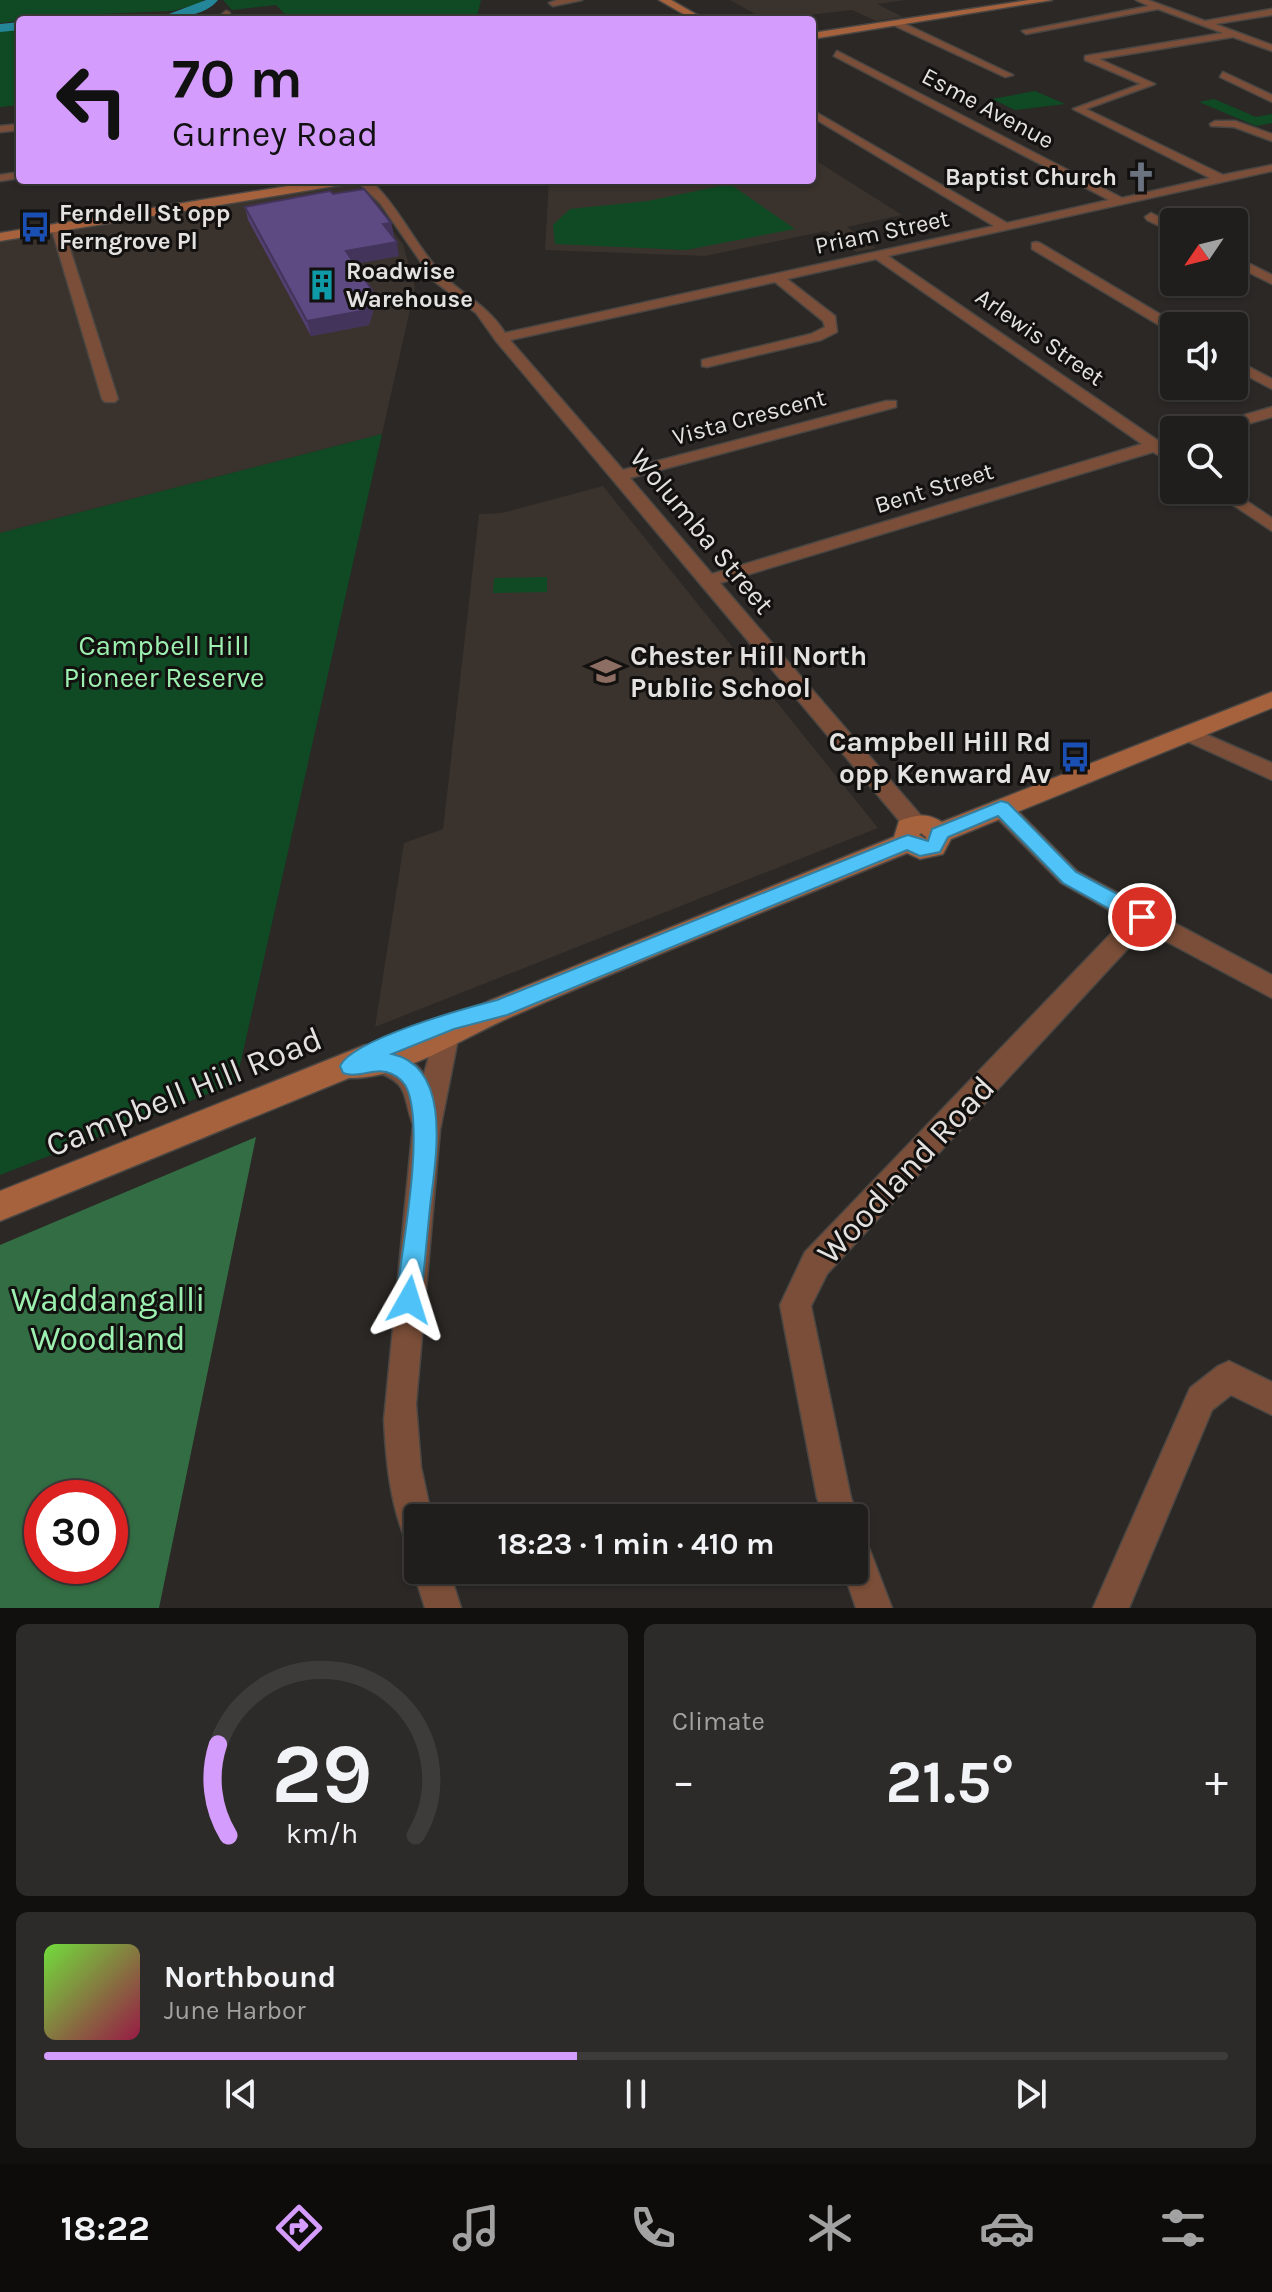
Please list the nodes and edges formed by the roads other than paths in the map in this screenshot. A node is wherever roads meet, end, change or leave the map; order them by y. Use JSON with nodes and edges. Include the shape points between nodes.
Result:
{"nodes":[{"id":1,"x":578,"y":0,"type":"edge"},
{"id":2,"x":664,"y":0,"type":"edge"},
{"id":3,"x":1047,"y":0,"type":"edge"},
{"id":4,"x":1140,"y":0,"type":"edge"},
{"id":5,"x":553,"y":3,"type":"dead end"},
{"id":6,"x":1160,"y":7,"type":"junction"},
{"id":7,"x":1272,"y":12,"type":"edge"},
{"id":8,"x":694,"y":16,"type":"edge"},
{"id":9,"x":896,"y":23,"type":"junction"},
{"id":10,"x":1205,"y":23,"type":"junction"},
{"id":11,"x":1026,"y":31,"type":"dead end"},
{"id":12,"x":1233,"y":34,"type":"junction"},
{"id":13,"x":816,"y":35,"type":"edge"},
{"id":14,"x":1272,"y":48,"type":"edge"},
{"id":15,"x":837,"y":54,"type":"dead end"},
{"id":16,"x":1008,"y":75,"type":"dead end"},
{"id":17,"x":1223,"y":75,"type":"dead end"},
{"id":18,"x":1272,"y":99,"type":"edge"},
{"id":19,"x":816,"y":115,"type":"edge"},
{"id":20,"x":1215,"y":124,"type":"dead end"},
{"id":21,"x":1272,"y":138,"type":"edge"},
{"id":22,"x":1272,"y":168,"type":"edge"},
{"id":23,"x":1221,"y":179,"type":"junction"},
{"id":24,"x":322,"y":184,"type":"edge"},
{"id":25,"x":365,"y":184,"type":"edge"},
{"id":26,"x":1119,"y":201,"type":"junction"},
{"id":27,"x":1151,"y":217,"type":"dead end"},
{"id":28,"x":1160,"y":222,"type":"edge"},
{"id":29,"x":57,"y":227,"type":"junction"},
{"id":30,"x":1005,"y":227,"type":"junction"},
{"id":31,"x":0,"y":237,"type":"edge"},
{"id":32,"x":1036,"y":246,"type":"dead end"},
{"id":33,"x":878,"y":255,"type":"junction"},
{"id":34,"x":1248,"y":267,"type":"edge"},
{"id":35,"x":777,"y":277,"type":"junction"},
{"id":36,"x":1272,"y":280,"type":"edge"},
{"id":37,"x":1160,"y":320,"type":"edge"},
{"id":38,"x":501,"y":338,"type":"junction"},
{"id":39,"x":707,"y":363,"type":"dead end"},
{"id":40,"x":1248,"y":371,"type":"edge"},
{"id":41,"x":1272,"y":385,"type":"edge"},
{"id":42,"x":110,"y":399,"type":"dead end"},
{"id":43,"x":891,"y":404,"type":"dead end"},
{"id":44,"x":1272,"y":412,"type":"edge"},
{"id":45,"x":1248,"y":419,"type":"edge"},
{"id":46,"x":1160,"y":444,"type":"edge"},
{"id":47,"x":1155,"y":446,"type":"junction"},
{"id":48,"x":1160,"y":449,"type":"edge"},
{"id":49,"x":619,"y":476,"type":"junction"},
{"id":50,"x":1240,"y":504,"type":"edge"},
{"id":51,"x":1272,"y":526,"type":"edge"},
{"id":52,"x":708,"y":581,"type":"junction"},
{"id":53,"x":1272,"y":700,"type":"edge"},
{"id":54,"x":1189,"y":734,"type":"junction"},
{"id":55,"x":1272,"y":772,"type":"edge"},
{"id":56,"x":1001,"y":808,"type":"junction"},
{"id":57,"x":912,"y":833,"type":"junction"},
{"id":58,"x":1142,"y":917,"type":"junction"},
{"id":59,"x":1272,"y":987,"type":"edge"},
{"id":60,"x":499,"y":1009,"type":"junction"},
{"id":61,"x":445,"y":1039,"type":"junction"},
{"id":62,"x":366,"y":1064,"type":"junction"},
{"id":63,"x":426,"y":1130,"type":"junction"},
{"id":64,"x":0,"y":1206,"type":"edge"},
{"id":65,"x":1272,"y":1399,"type":"edge"},
{"id":66,"x":410,"y":1504,"type":"edge"},
{"id":67,"x":836,"y":1504,"type":"edge"},
{"id":68,"x":435,"y":1584,"type":"edge"},
{"id":69,"x":865,"y":1584,"type":"edge"},
{"id":70,"x":443,"y":1608,"type":"edge"},
{"id":71,"x":874,"y":1608,"type":"edge"},
{"id":72,"x":1111,"y":1608,"type":"edge"}],
"edges":[{"from":1,"to":5,"type":"street"},
{"from":2,"to":8,"type":"street"},
{"from":3,"to":9,"type":"street"},
{"from":4,"to":6,"type":"street"},
{"from":6,"to":10,"type":"street"},
{"from":6,"to":11,"type":"street"},
{"from":7,"to":10,"type":"street"},
{"from":9,"to":13,"type":"street"},
{"from":9,"to":16,"type":"street"},
{"from":10,"to":12,"type":"street"},
{"from":12,"to":14,"type":"street"},
{"from":12,"to":23,"type":"street","via":[[1088,58],[1150,84],[1078,109]]},
{"from":15,"to":26,"type":"street","name":"Esme Avenue"},
{"from":17,"to":18,"type":"street"},
{"from":19,"to":30,"type":"street"},
{"from":20,"to":21,"type":"street","via":[[1242,125]]},
{"from":22,"to":23,"type":"street","name":"Priam Street"},
{"from":23,"to":26,"type":"street","name":"Priam Street"},
{"from":24,"to":29,"type":"street"},
{"from":25,"to":38,"type":"street","name":"Wolumba Street","via":[[440,280],[480,308]]},
{"from":26,"to":30,"type":"street","name":"Priam Street"},
{"from":27,"to":28,"type":"street"},
{"from":29,"to":31,"type":"street"},
{"from":29,"to":42,"type":"street"},
{"from":30,"to":33,"type":"street","name":"Priam Street"},
{"from":32,"to":37,"type":"street"},
{"from":33,"to":35,"type":"street","name":"Priam Street"},
{"from":33,"to":47,"type":"street","name":"Arlewis Street"},
{"from":34,"to":36,"type":"street"},
{"from":35,"to":38,"type":"street","name":"Priam Street"},
{"from":35,"to":39,"type":"street","via":[[830,319],[832,329]]},
{"from":38,"to":49,"type":"street","name":"Wolumba Street"},
{"from":40,"to":41,"type":"street"},
{"from":43,"to":49,"type":"street","name":"Vista Crescent"},
{"from":44,"to":45,"type":"street"},
{"from":46,"to":47,"type":"street","name":"Bent Street"},
{"from":47,"to":48,"type":"street","name":"Arlewis Street"},
{"from":47,"to":52,"type":"street","name":"Bent Street"},
{"from":49,"to":52,"type":"street","name":"Wolumba Street"},
{"from":50,"to":51,"type":"street"},
{"from":52,"to":57,"type":"street","name":"Wolumba Street"},
{"from":53,"to":54,"type":"street"},
{"from":54,"to":55,"type":"street"},
{"from":54,"to":56,"type":"street"},
{"from":56,"to":57,"type":"street","name":"Campbell Hill Road","via":[[938,834],[938,844],[928,849]]},
{"from":56,"to":58,"type":"street","via":[[1069,877]]},
{"from":57,"to":60,"type":"street","name":"Campbell Hill Road"},
{"from":58,"to":59,"type":"street"},
{"from":58,"to":67,"type":"street","name":"Woodland Road","via":[[816,1263],[795,1305]]},
{"from":60,"to":61,"type":"street","name":"Campbell Hill Road"},
{"from":60,"to":62,"type":"street","name":"Campbell Hill Road","via":[[381,1049]]},
{"from":61,"to":62,"type":"street","name":"Campbell Hill Road"},
{"from":61,"to":63,"type":"street"},
{"from":62,"to":63,"type":"street","via":[[397,1065],[411,1075],[419,1088]]},
{"from":62,"to":64,"type":"street","name":"Campbell Hill Road"},
{"from":63,"to":66,"type":"street","via":[[400,1404],[400,1446]]},
{"from":65,"to":72,"type":"street","via":[[1229,1377],[1201,1399]]},
{"from":68,"to":70,"type":"street"},
{"from":69,"to":71,"type":"street"}]}
